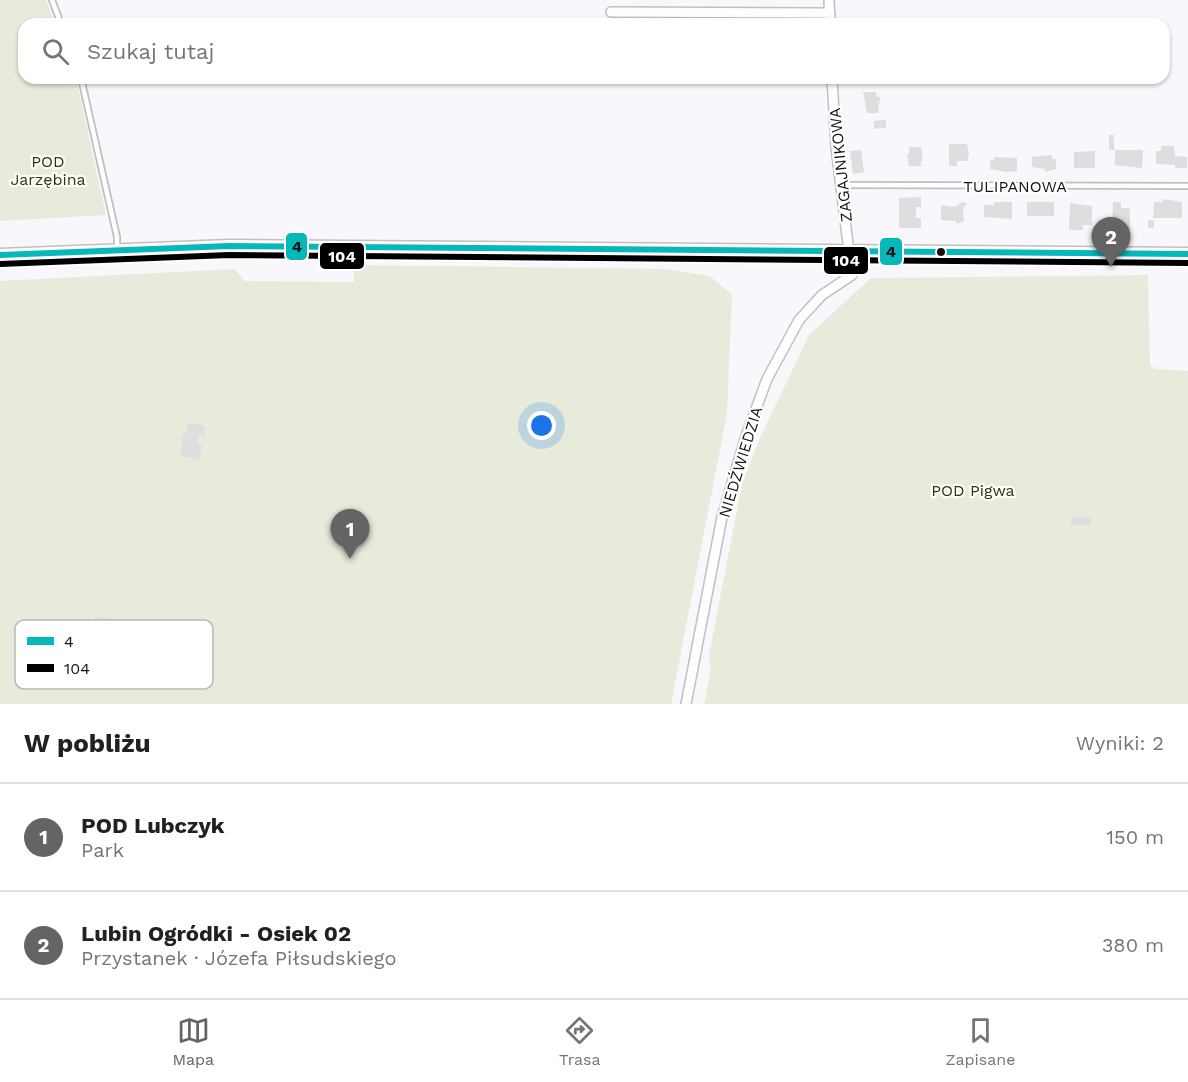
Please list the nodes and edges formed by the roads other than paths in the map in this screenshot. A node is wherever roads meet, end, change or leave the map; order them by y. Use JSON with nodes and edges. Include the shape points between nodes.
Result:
{"nodes":[{"id":1,"x":52,"y":0,"type":"edge"},
{"id":2,"x":829,"y":0,"type":"edge"},
{"id":3,"x":611,"y":12,"type":"dead end"},
{"id":4,"x":830,"y":13,"type":"junction"},
{"id":5,"x":59,"y":18,"type":"edge"},
{"id":6,"x":830,"y":18,"type":"edge"},
{"id":7,"x":82,"y":84,"type":"edge"},
{"id":8,"x":832,"y":84,"type":"edge"},
{"id":9,"x":841,"y":186,"type":"junction"},
{"id":10,"x":1188,"y":186,"type":"edge"},
{"id":11,"x":117,"y":249,"type":"junction"},
{"id":12,"x":852,"y":252,"type":"junction"},
{"id":13,"x":1188,"y":254,"type":"edge"},
{"id":14,"x":0,"y":255,"type":"edge"},
{"id":15,"x":686,"y":704,"type":"edge"}],
"edges":[{"from":1,"to":5,"type":"lane"},
{"from":2,"to":4,"type":"street"},
{"from":3,"to":4,"type":"street"},
{"from":4,"to":6,"type":"street"},
{"from":7,"to":11,"type":"lane"},
{"from":8,"to":9,"type":"street","name":"ZAGAJNIKOWA"},
{"from":9,"to":10,"type":"lane","name":"TULIPANOWA"},
{"from":9,"to":12,"type":"street","name":"ZAGAJNIKOWA"},
{"from":11,"to":12,"type":"street","via":[[241,246]]},
{"from":11,"to":14,"type":"street"},
{"from":12,"to":13,"type":"street"},
{"from":12,"to":15,"type":"street","name":"NIEDŹWIEDZIA","via":[[852,275],[822,294],[799,320],[759,399],[722,517]]}]}
